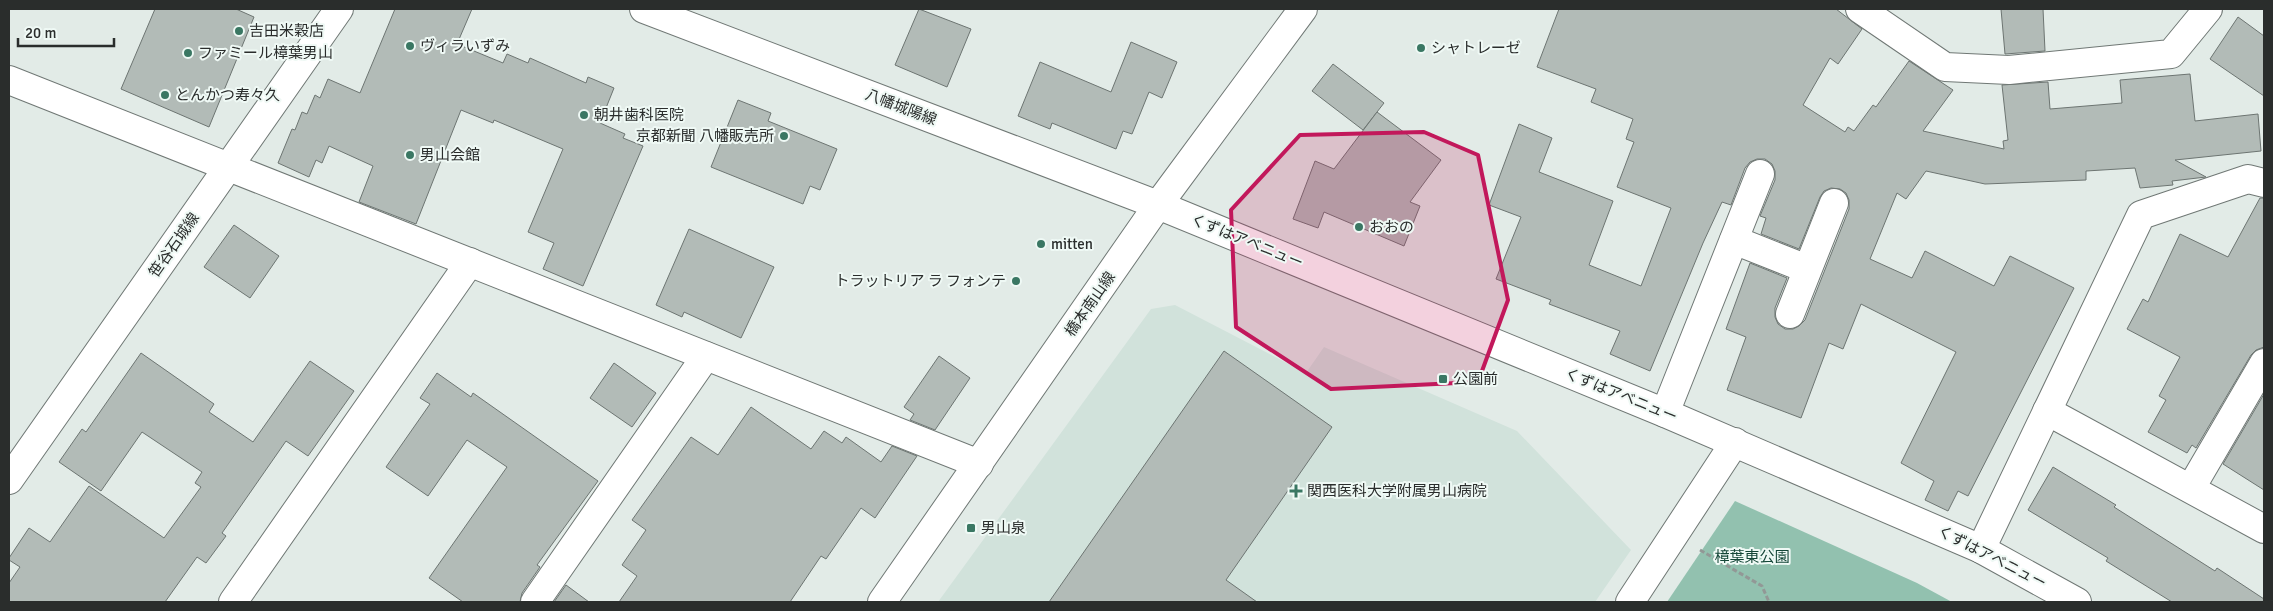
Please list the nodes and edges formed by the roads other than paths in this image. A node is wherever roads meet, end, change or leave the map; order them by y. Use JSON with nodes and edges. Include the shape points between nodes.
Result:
{"nodes":[{"id":1,"x":339,"y":9,"type":"edge"},
{"id":2,"x":644,"y":9,"type":"edge"},
{"id":3,"x":1303,"y":9,"type":"edge"},
{"id":4,"x":1860,"y":9,"type":"edge"},
{"id":5,"x":2208,"y":9,"type":"edge"},
{"id":6,"x":9,"y":80,"type":"edge"},
{"id":7,"x":229,"y":166,"type":"junction"},
{"id":8,"x":1760,"y":174,"type":"dead end"},
{"id":9,"x":2264,"y":183,"type":"edge"},
{"id":10,"x":1834,"y":203,"type":"dead end"},
{"id":11,"x":1158,"y":205,"type":"junction"},
{"id":12,"x":1734,"y":240,"type":"junction"},
{"id":13,"x":470,"y":262,"type":"junction"},
{"id":14,"x":1806,"y":269,"type":"junction"},
{"id":15,"x":1790,"y":314,"type":"dead end"},
{"id":16,"x":706,"y":356,"type":"junction"},
{"id":17,"x":2264,"y":363,"type":"edge"},
{"id":18,"x":2048,"y":411,"type":"junction"},
{"id":19,"x":1665,"y":413,"type":"junction"},
{"id":20,"x":1735,"y":442,"type":"junction"},
{"id":21,"x":979,"y":464,"type":"junction"},
{"id":22,"x":9,"y":480,"type":"edge"},
{"id":23,"x":2191,"y":488,"type":"junction"},
{"id":24,"x":2264,"y":530,"type":"edge"},
{"id":25,"x":1981,"y":549,"type":"junction"},
{"id":26,"x":233,"y":602,"type":"edge"},
{"id":27,"x":535,"y":602,"type":"edge"},
{"id":28,"x":882,"y":602,"type":"edge"},
{"id":29,"x":1630,"y":602,"type":"edge"},
{"id":30,"x":2077,"y":602,"type":"edge"}],
"edges":[{"from":1,"to":7,"type":"street","name":"笹谷石城線"},
{"from":2,"to":11,"type":"street","name":"八幡城陽線"},
{"from":3,"to":11,"type":"street","name":"橋本南山線"},
{"from":4,"to":5,"type":"street","via":[[1945,67],[2009,70],[2171,54]]},
{"from":6,"to":7,"type":"street"},
{"from":7,"to":13,"type":"street"},
{"from":7,"to":22,"type":"street","name":"笹谷石城線"},
{"from":8,"to":12,"type":"street"},
{"from":9,"to":18,"type":"street","via":[[2248,178],[2141,215]]},
{"from":10,"to":14,"type":"street"},
{"from":11,"to":19,"type":"street","name":"くずはアベニュー"},
{"from":11,"to":21,"type":"street","name":"橋本南山線"},
{"from":12,"to":14,"type":"street"},
{"from":12,"to":19,"type":"street"},
{"from":13,"to":16,"type":"street"},
{"from":13,"to":26,"type":"street"},
{"from":14,"to":15,"type":"street"},
{"from":16,"to":21,"type":"street"},
{"from":16,"to":27,"type":"street"},
{"from":17,"to":23,"type":"street"},
{"from":18,"to":23,"type":"street"},
{"from":18,"to":25,"type":"street"},
{"from":19,"to":20,"type":"street","name":"くずはアベニュー"},
{"from":20,"to":25,"type":"street","name":"くずはアベニュー"},
{"from":20,"to":29,"type":"street"},
{"from":21,"to":28,"type":"street","name":"橋本南山線"},
{"from":23,"to":24,"type":"street"},
{"from":25,"to":30,"type":"street","name":"くずはアベニュー"}]}
